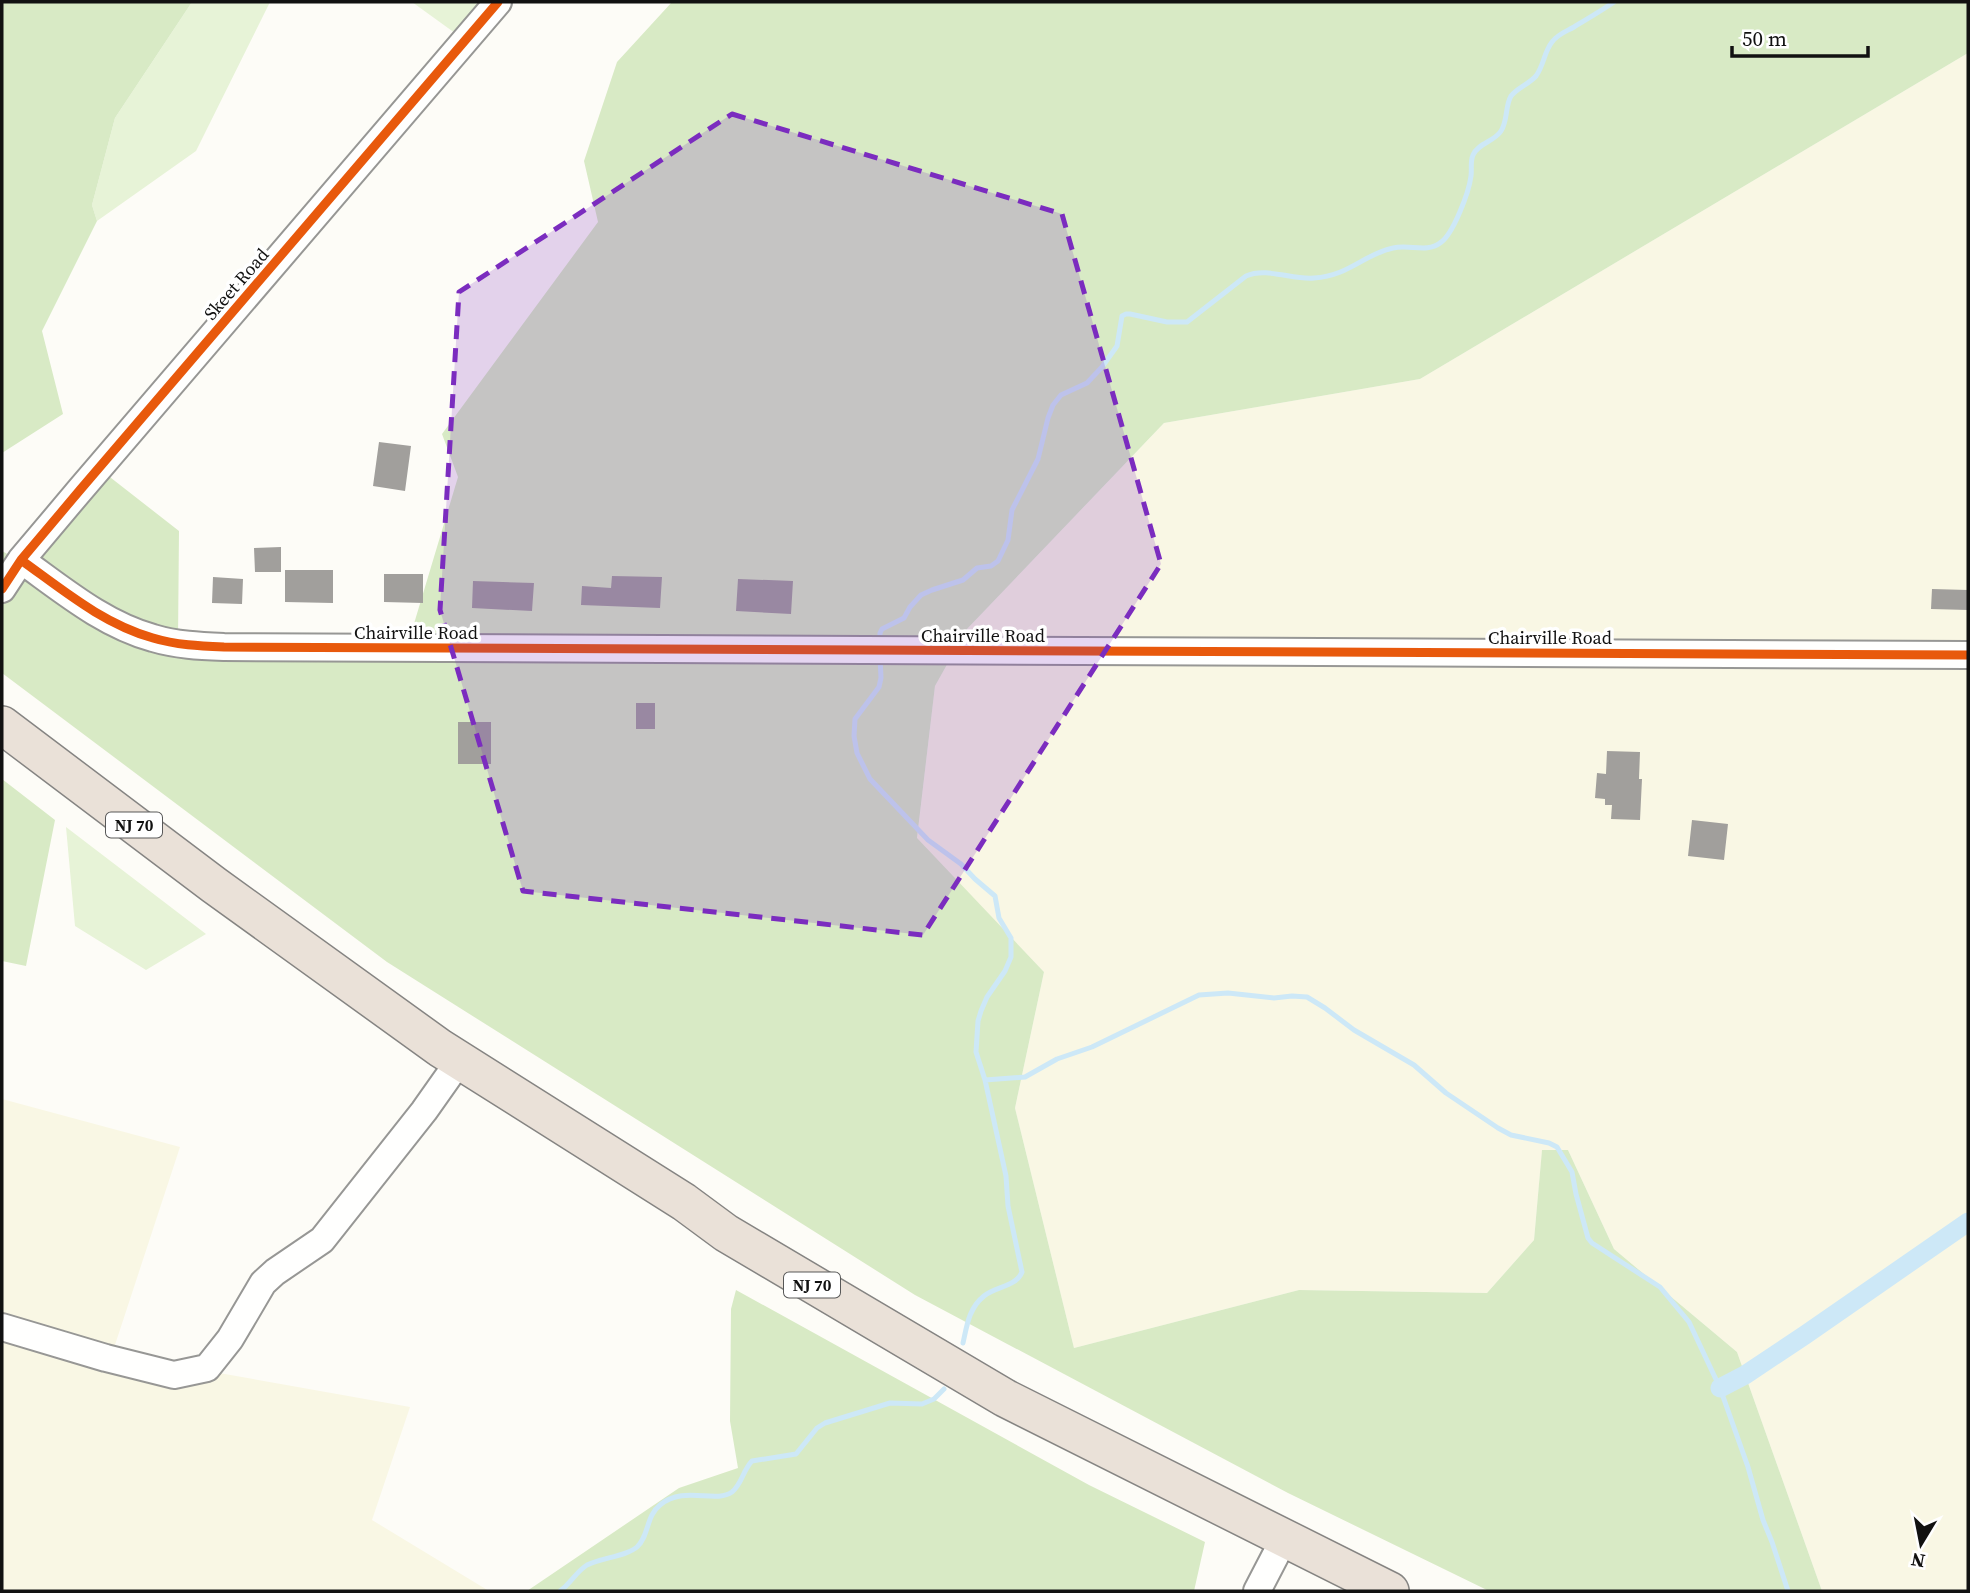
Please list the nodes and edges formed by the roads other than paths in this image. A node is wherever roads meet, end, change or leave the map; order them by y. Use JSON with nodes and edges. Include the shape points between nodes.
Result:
{"nodes":[{"id":1,"x":498,"y":2,"type":"edge"},
{"id":2,"x":21,"y":560,"type":"junction"},
{"id":3,"x":2,"y":589,"type":"edge"},
{"id":4,"x":1968,"y":655,"type":"edge"},
{"id":5,"x":2,"y":725,"type":"edge"},
{"id":6,"x":460,"y":1060,"type":"junction"},
{"id":7,"x":2,"y":1327,"type":"edge"},
{"id":8,"x":1284,"y":1539,"type":"junction"},
{"id":9,"x":1256,"y":1591,"type":"edge"},
{"id":10,"x":1390,"y":1591,"type":"edge"}],
"edges":[{"from":1,"to":2,"type":"street","name":"Skeet Road"},
{"from":2,"to":3,"type":"street","name":"Skeet Road"},
{"from":2,"to":4,"type":"street","name":"Chairville Road","via":[[115,624],[154,639],[224,647]]},
{"from":5,"to":6,"type":"highway","number":"NJ 70","via":[[214,885]]},
{"from":6,"to":7,"type":"street","via":[[322,1240],[263,1283],[230,1339],[207,1367],[174,1375]]},
{"from":6,"to":8,"type":"highway","number":"NJ 70","via":[[726,1233],[1005,1398]]},
{"from":8,"to":9,"type":"street"},
{"from":8,"to":10,"type":"highway","number":"NJ 70"}]}
